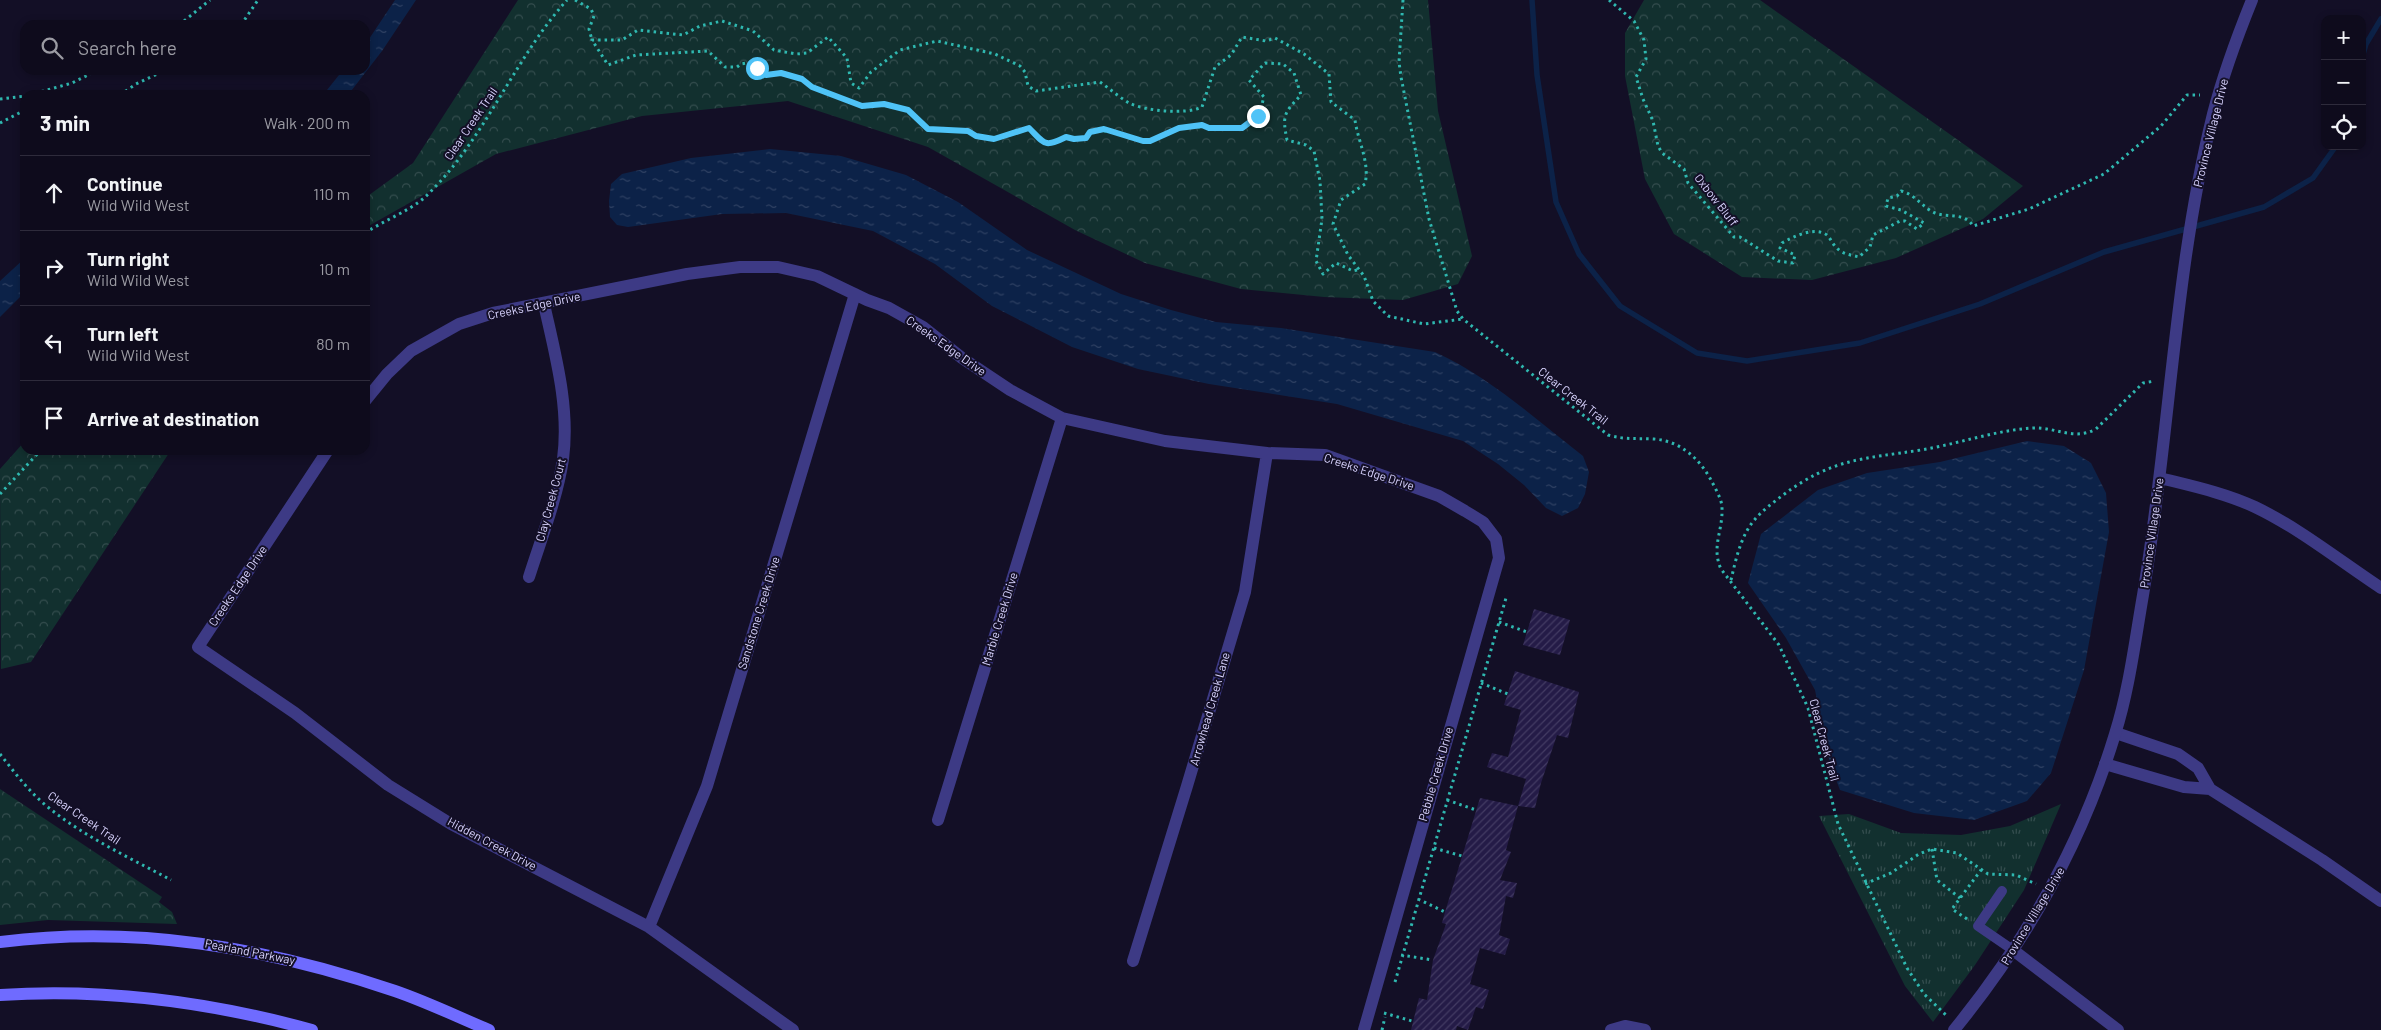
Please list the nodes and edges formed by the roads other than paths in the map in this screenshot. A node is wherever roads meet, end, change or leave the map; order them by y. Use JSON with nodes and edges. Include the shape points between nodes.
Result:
{"nodes":[{"id":1,"x":2252,"y":0,"type":"edge"},
{"id":2,"x":855,"y":294,"type":"junction"},
{"id":3,"x":544,"y":304,"type":"junction"},
{"id":4,"x":370,"y":395,"type":"edge"},
{"id":5,"x":1062,"y":418,"type":"junction"},
{"id":6,"x":1267,"y":453,"type":"junction"},
{"id":7,"x":325,"y":455,"type":"edge"},
{"id":8,"x":2160,"y":478,"type":"junction"},
{"id":9,"x":1483,"y":522,"type":"joint"},
{"id":10,"x":530,"y":577,"type":"dead end"},
{"id":11,"x":2381,"y":588,"type":"edge"},
{"id":12,"x":198,"y":646,"type":"joint"},
{"id":13,"x":2116,"y":733,"type":"junction"},
{"id":14,"x":2105,"y":764,"type":"junction"},
{"id":15,"x":2210,"y":789,"type":"junction"},
{"id":16,"x":938,"y":820,"type":"dead end"},
{"id":17,"x":2002,"y":891,"type":"dead end"},
{"id":18,"x":2381,"y":901,"type":"edge"},
{"id":19,"x":649,"y":928,"type":"junction"},
{"id":20,"x":0,"y":942,"type":"edge"},
{"id":21,"x":2013,"y":950,"type":"junction"},
{"id":22,"x":1133,"y":961,"type":"dead end"},
{"id":23,"x":0,"y":995,"type":"edge"},
{"id":24,"x":312,"y":1030,"type":"edge"},
{"id":25,"x":489,"y":1030,"type":"edge"},
{"id":26,"x":793,"y":1030,"type":"edge"},
{"id":27,"x":1364,"y":1030,"type":"edge"},
{"id":28,"x":1611,"y":1030,"type":"edge"},
{"id":29,"x":1645,"y":1030,"type":"edge"},
{"id":30,"x":1954,"y":1030,"type":"edge"},
{"id":31,"x":2118,"y":1030,"type":"edge"}],
"edges":[{"from":1,"to":8,"type":"street","name":"Province Village Drive","via":[[2214,112],[2196,193]]},
{"from":2,"to":3,"type":"street","name":"Creeks Edge Drive","via":[[817,276],[778,267],[740,267],[687,274]]},
{"from":2,"to":5,"type":"street","name":"Creeks Edge Drive","via":[[923,327],[1002,385]]},
{"from":2,"to":19,"type":"street","name":"Sandstone Creek Drive","via":[[707,786]]},
{"from":3,"to":4,"type":"street","name":"Creeks Edge Drive","via":[[493,313],[459,324],[411,351]]},
{"from":3,"to":10,"type":"street","name":"Clay Creek Court","via":[[565,420],[563,450],[552,501]]},
{"from":5,"to":6,"type":"street","name":"Creeks Edge Drive","via":[[1165,441]]},
{"from":5,"to":16,"type":"street","name":"Marble Creek Drive"},
{"from":6,"to":9,"type":"street","name":"Creeks Edge Drive","via":[[1325,456],[1439,496]]},
{"from":6,"to":22,"type":"street","name":"Arrowhead Creek Lane","via":[[1245,592]]},
{"from":7,"to":12,"type":"street","name":"Creeks Edge Drive"},
{"from":8,"to":11,"type":"street","via":[[2215,492],[2256,508],[2306,537]]},
{"from":8,"to":13,"type":"street","name":"Province Village Drive","via":[[2137,634]]},
{"from":9,"to":27,"type":"street","name":"Pebble Creek Drive","via":[[1496,539],[1500,558]]},
{"from":12,"to":19,"type":"street","name":"Hidden Creek Drive","via":[[295,713],[388,785],[451,824]]},
{"from":13,"to":14,"type":"street","name":"Province Village Drive"},
{"from":13,"to":15,"type":"street","via":[[2178,754],[2198,768]]},
{"from":14,"to":15,"type":"street","via":[[2184,787]]},
{"from":14,"to":21,"type":"street","name":"Province Village Drive","via":[[2088,812],[2050,890]]},
{"from":15,"to":18,"type":"street"},
{"from":17,"to":21,"type":"lane","via":[[1978,926]]},
{"from":19,"to":26,"type":"street","name":"Hidden Creek Drive"},
{"from":20,"to":25,"type":"main road","name":"Pearland Parkway","via":[[44,936],[122,935],[203,942],[307,964],[396,991]]},
{"from":21,"to":30,"type":"street","name":"Province Village Drive"},
{"from":21,"to":31,"type":"street"},
{"from":23,"to":24,"type":"main road","via":[[106,994],[189,1002]]},
{"from":28,"to":29,"type":"street","via":[[1625,1026]]}]}
